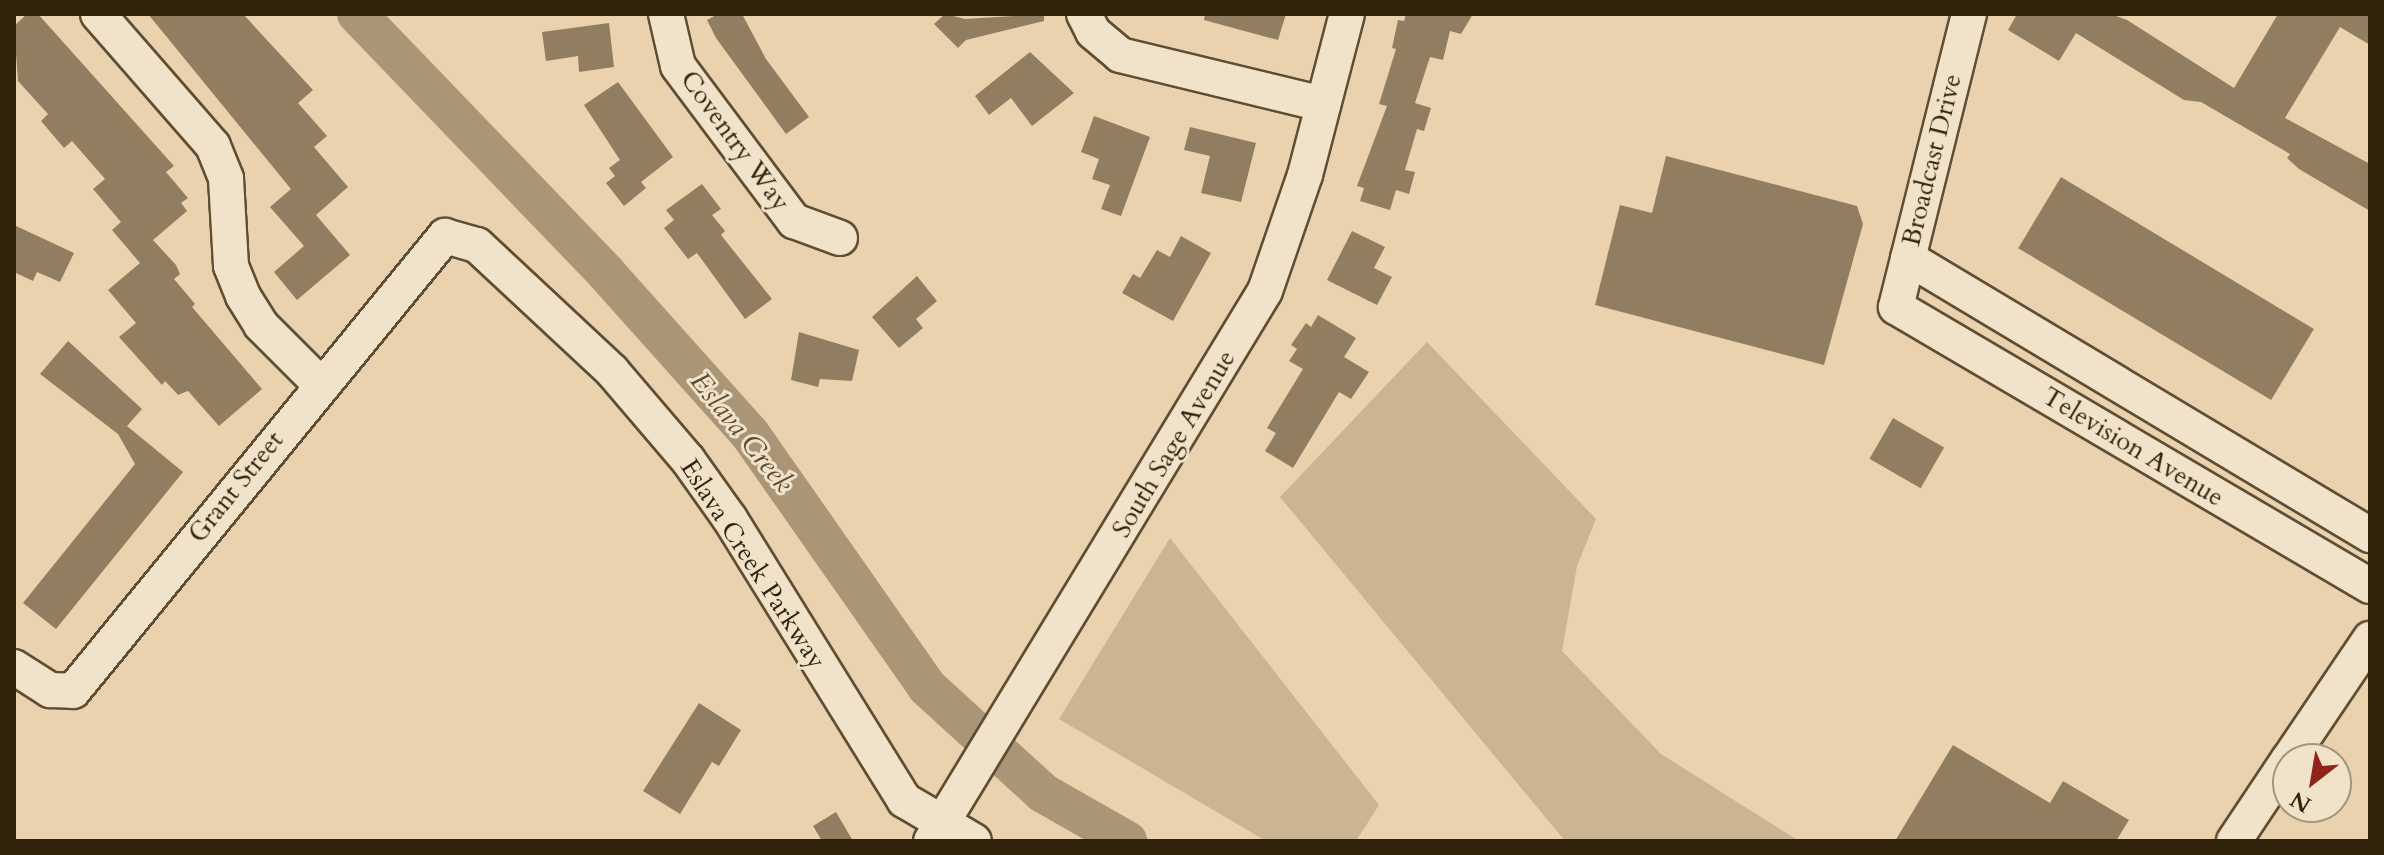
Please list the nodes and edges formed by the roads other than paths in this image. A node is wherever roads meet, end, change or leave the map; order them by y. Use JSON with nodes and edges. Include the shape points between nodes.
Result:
{"nodes":[{"id":1,"x":98,"y":14,"type":"edge"},
{"id":2,"x":666,"y":14,"type":"edge"},
{"id":3,"x":1084,"y":14,"type":"edge"},
{"id":4,"x":1347,"y":14,"type":"edge"},
{"id":5,"x":1969,"y":14,"type":"edge"},
{"id":6,"x":1323,"y":104,"type":"junction"},
{"id":7,"x":445,"y":236,"type":"joint"},
{"id":8,"x":840,"y":238,"type":"dead end"},
{"id":9,"x":1908,"y":258,"type":"junction"},
{"id":10,"x":1896,"y":307,"type":"joint"},
{"id":11,"x":2111,"y":380,"type":"junction"},
{"id":12,"x":320,"y":384,"type":"junction"},
{"id":13,"x":2087,"y":420,"type":"junction"},
{"id":14,"x":2370,"y":535,"type":"edge"},
{"id":15,"x":2370,"y":586,"type":"edge"},
{"id":16,"x":2370,"y":639,"type":"edge"},
{"id":17,"x":14,"y":667,"type":"edge"},
{"id":18,"x":2300,"y":743,"type":"edge"},
{"id":19,"x":2272,"y":784,"type":"edge"},
{"id":20,"x":936,"y":832,"type":"edge"},
{"id":21,"x":974,"y":841,"type":"edge"},
{"id":22,"x":2234,"y":841,"type":"edge"}],
"edges":[{"from":1,"to":12,"type":"street","via":[[213,146],[226,179],[231,266],[243,296],[261,325]]},
{"from":2,"to":8,"type":"street","name":"Coventry Way","via":[[678,66],[794,221]]},
{"from":3,"to":6,"type":"street","via":[[1093,32],[1120,55]]},
{"from":4,"to":6,"type":"street","name":"South Sage Avenue"},
{"from":5,"to":9,"type":"street","name":"Broadcast Drive"},
{"from":6,"to":20,"type":"street","name":"South Sage Avenue","via":[[1265,291]]},
{"from":7,"to":12,"type":"street","name":"Grant Street"},
{"from":7,"to":20,"type":"street","name":"Eslava Creek Parkway","via":[[477,245],[612,371],[688,460],[904,800]]},
{"from":9,"to":10,"type":"street","name":"Broadcast Drive"},
{"from":9,"to":11,"type":"street","name":"Television Avenue"},
{"from":10,"to":13,"type":"street","name":"Television Avenue"},
{"from":11,"to":13,"type":"street"},
{"from":11,"to":14,"type":"street","name":"Television Avenue"},
{"from":12,"to":17,"type":"street","name":"Grant Street","via":[[73,691],[50,690]]},
{"from":13,"to":15,"type":"street","name":"Television Avenue"},
{"from":16,"to":18,"type":"street"},
{"from":19,"to":22,"type":"street"},
{"from":20,"to":21,"type":"street","name":"Eslava Creek Parkway"}]}
